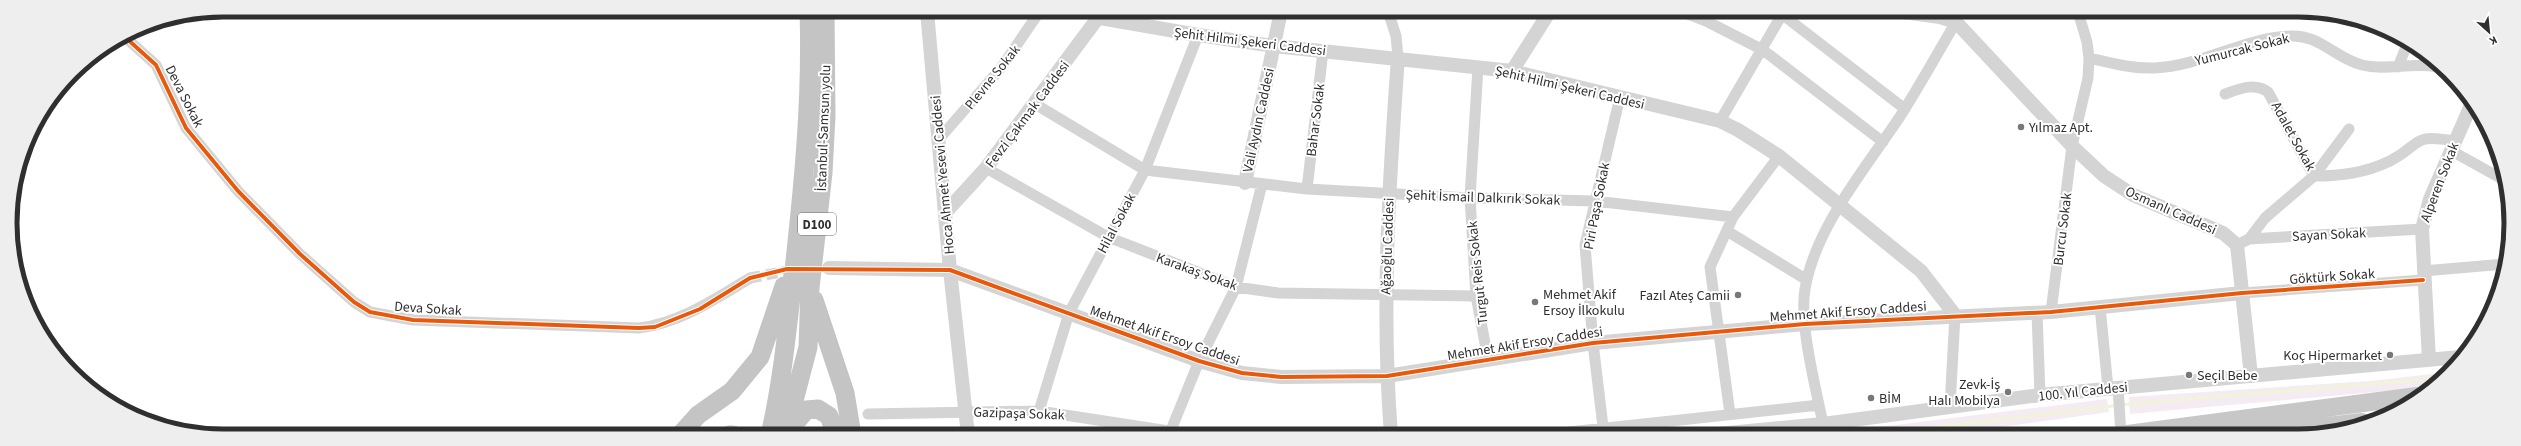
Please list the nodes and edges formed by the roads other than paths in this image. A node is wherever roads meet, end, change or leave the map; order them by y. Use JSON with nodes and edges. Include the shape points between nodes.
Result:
{"nodes":[{"id":1,"x":809,"y":17,"type":"edge"},
{"id":2,"x":825,"y":17,"type":"edge"},
{"id":3,"x":928,"y":17,"type":"edge"},
{"id":4,"x":1036,"y":17,"type":"edge"},
{"id":5,"x":1095,"y":17,"type":"edge"},
{"id":6,"x":1116,"y":17,"type":"edge"},
{"id":7,"x":1280,"y":17,"type":"edge"},
{"id":8,"x":1390,"y":17,"type":"edge"},
{"id":9,"x":1546,"y":17,"type":"edge"},
{"id":10,"x":1695,"y":17,"type":"edge"},
{"id":11,"x":1781,"y":17,"type":"edge"},
{"id":12,"x":1788,"y":17,"type":"edge"},
{"id":13,"x":1940,"y":17,"type":"edge"},
{"id":14,"x":2079,"y":17,"type":"edge"},
{"id":15,"x":1956,"y":22,"type":"junction"},
{"id":16,"x":1198,"y":35,"type":"junction"},
{"id":17,"x":128,"y":40,"type":"edge"},
{"id":18,"x":1274,"y":46,"type":"junction"},
{"id":19,"x":2406,"y":48,"type":"edge"},
{"id":20,"x":1763,"y":50,"type":"junction"},
{"id":21,"x":1323,"y":51,"type":"junction"},
{"id":22,"x":1398,"y":57,"type":"junction"},
{"id":23,"x":2090,"y":58,"type":"junction"},
{"id":24,"x":1478,"y":67,"type":"junction"},
{"id":25,"x":2398,"y":67,"type":"junction"},
{"id":26,"x":2433,"y":67,"type":"edge"},
{"id":27,"x":1512,"y":71,"type":"junction"},
{"id":28,"x":2226,"y":94,"type":"dead end"},
{"id":29,"x":1620,"y":97,"type":"junction"},
{"id":30,"x":1035,"y":104,"type":"junction"},
{"id":31,"x":1905,"y":109,"type":"junction"},
{"id":32,"x":2469,"y":109,"type":"edge"},
{"id":33,"x":1720,"y":121,"type":"junction"},
{"id":34,"x":2349,"y":129,"type":"dead end"},
{"id":35,"x":939,"y":139,"type":"junction"},
{"id":36,"x":1883,"y":142,"type":"junction"},
{"id":37,"x":2072,"y":146,"type":"junction"},
{"id":38,"x":2452,"y":146,"type":"junction"},
{"id":39,"x":1779,"y":156,"type":"junction"},
{"id":40,"x":986,"y":168,"type":"junction"},
{"id":41,"x":1145,"y":170,"type":"junction"},
{"id":42,"x":2314,"y":176,"type":"junction"},
{"id":43,"x":2498,"y":176,"type":"edge"},
{"id":44,"x":1245,"y":182,"type":"junction"},
{"id":45,"x":1262,"y":184,"type":"junction"},
{"id":46,"x":1307,"y":189,"type":"junction"},
{"id":47,"x":1389,"y":192,"type":"junction"},
{"id":48,"x":1470,"y":198,"type":"junction"},
{"id":49,"x":1595,"y":201,"type":"junction"},
{"id":50,"x":1841,"y":205,"type":"junction"},
{"id":51,"x":945,"y":214,"type":"junction"},
{"id":52,"x":1733,"y":217,"type":"junction"},
{"id":53,"x":2422,"y":229,"type":"junction"},
{"id":54,"x":1727,"y":231,"type":"junction"},
{"id":55,"x":1108,"y":237,"type":"junction"},
{"id":56,"x":2243,"y":242,"type":"junction"},
{"id":57,"x":796,"y":249,"type":"junction"},
{"id":58,"x":2500,"y":265,"type":"edge"},
{"id":59,"x":829,"y":268,"type":"dead end"},
{"id":60,"x":950,"y":270,"type":"junction"},
{"id":61,"x":2423,"y":276,"type":"junction"},
{"id":62,"x":750,"y":278,"type":"tunnel mouth"},
{"id":63,"x":1807,"y":280,"type":"junction"},
{"id":64,"x":1236,"y":287,"type":"junction"},
{"id":65,"x":810,"y":288,"type":"junction"},
{"id":66,"x":2242,"y":294,"type":"junction"},
{"id":67,"x":1385,"y":295,"type":"junction"},
{"id":68,"x":1476,"y":296,"type":"junction"},
{"id":69,"x":2100,"y":307,"type":"junction"},
{"id":70,"x":2044,"y":312,"type":"junction"},
{"id":71,"x":1069,"y":313,"type":"junction"},
{"id":72,"x":1955,"y":316,"type":"junction"},
{"id":73,"x":1805,"y":324,"type":"junction"},
{"id":74,"x":1718,"y":332,"type":"junction"},
{"id":75,"x":1593,"y":343,"type":"junction"},
{"id":76,"x":2454,"y":358,"type":"edge"},
{"id":77,"x":1488,"y":359,"type":"junction"},
{"id":78,"x":2428,"y":360,"type":"junction"},
{"id":79,"x":1199,"y":361,"type":"junction"},
{"id":80,"x":1387,"y":376,"type":"junction"},
{"id":81,"x":2251,"y":376,"type":"junction"},
{"id":82,"x":2115,"y":391,"type":"junction"},
{"id":83,"x":2040,"y":395,"type":"junction"},
{"id":84,"x":2406,"y":398,"type":"edge"},
{"id":85,"x":1820,"y":405,"type":"junction"},
{"id":86,"x":1950,"y":406,"type":"junction"},
{"id":87,"x":965,"y":411,"type":"junction"},
{"id":88,"x":1039,"y":411,"type":"junction"},
{"id":89,"x":868,"y":414,"type":"dead end"},
{"id":90,"x":1730,"y":414,"type":"junction"},
{"id":91,"x":1823,"y":424,"type":"junction"},
{"id":92,"x":2338,"y":425,"type":"edge"},
{"id":93,"x":685,"y":429,"type":"edge"},
{"id":94,"x":771,"y":429,"type":"edge"},
{"id":95,"x":787,"y":429,"type":"edge"},
{"id":96,"x":790,"y":429,"type":"edge"},
{"id":97,"x":834,"y":429,"type":"edge"},
{"id":98,"x":851,"y":429,"type":"edge"},
{"id":99,"x":967,"y":429,"type":"edge"},
{"id":100,"x":1145,"y":429,"type":"edge"},
{"id":101,"x":1171,"y":429,"type":"edge"},
{"id":102,"x":1391,"y":429,"type":"edge"},
{"id":103,"x":1604,"y":429,"type":"edge"},
{"id":104,"x":1619,"y":429,"type":"edge"},
{"id":105,"x":1770,"y":429,"type":"edge"},
{"id":106,"x":2121,"y":429,"type":"edge"},
{"id":107,"x":2210,"y":429,"type":"edge"},
{"id":108,"x":2305,"y":429,"type":"edge"}],
"edges":[{"from":1,"to":57,"type":"highway","name":"İstanbul-Samsun yolu","number":"D100","via":[[806,169]]},
{"from":2,"to":65,"type":"highway","name":"İstanbul-Samsun yolu","number":"D100","via":[[826,116],[823,173]]},
{"from":3,"to":35,"type":"street","name":"Hoca Ahmet Yesevi Caddesi"},
{"from":4,"to":35,"type":"street","name":"Plevne Sokak","via":[[1001,68]]},
{"from":5,"to":30,"type":"street","name":"Fevzi Çakmak Caddesi"},
{"from":6,"to":16,"type":"street","name":"Şehit Hilmi Şekeri Caddesi"},
{"from":7,"to":18,"type":"street","name":"Vali Aydın Caddesi"},
{"from":8,"to":22,"type":"street","via":[[1396,36]]},
{"from":9,"to":27,"type":"street"},
{"from":10,"to":20,"type":"street"},
{"from":11,"to":20,"type":"street"},
{"from":12,"to":31,"type":"street"},
{"from":13,"to":15,"type":"street"},
{"from":14,"to":23,"type":"street"},
{"from":15,"to":31,"type":"street"},
{"from":15,"to":37,"type":"street","name":"Osmanlı Caddesi"},
{"from":16,"to":18,"type":"street","name":"Şehit Hilmi Şekeri Caddesi"},
{"from":16,"to":41,"type":"street","name":"Hilal Sokak"},
{"from":17,"to":62,"type":"street","name":"Deva Sokak","via":[[156,65],[186,128],[238,191],[300,254],[354,302],[370,312],[413,320],[639,328],[654,326],[700,309]]},
{"from":18,"to":21,"type":"street","name":"Şehit Hilmi Şekeri Caddesi"},
{"from":18,"to":44,"type":"street","name":"Vali Aydın Caddesi"},
{"from":19,"to":25,"type":"street"},
{"from":20,"to":33,"type":"street"},
{"from":20,"to":36,"type":"street"},
{"from":21,"to":22,"type":"street","name":"Şehit Hilmi Şekeri Caddesi"},
{"from":21,"to":46,"type":"street","name":"Bahar Sokak"},
{"from":22,"to":24,"type":"street","name":"Şehit Hilmi Şekeri Caddesi"},
{"from":22,"to":47,"type":"street","name":"Ağaoğlu Caddesi"},
{"from":23,"to":25,"type":"street","name":"Yumurcak Sokak","via":[[2133,67],[2155,68],[2288,36],[2303,36],[2361,65]]},
{"from":23,"to":37,"type":"street","name":"Burcu Sokak"},
{"from":24,"to":27,"type":"street","name":"Şehit Hilmi Şekeri Caddesi"},
{"from":24,"to":48,"type":"street","name":"Turgut Reis Sokak"},
{"from":25,"to":26,"type":"street","name":"Yumurcak Sokak"},
{"from":27,"to":29,"type":"street","name":"Şehit Hilmi Şekeri Caddesi"},
{"from":28,"to":42,"type":"street","name":"Adalet Sokak","via":[[2251,87],[2263,87]]},
{"from":29,"to":33,"type":"street","name":"Şehit Hilmi Şekeri Caddesi"},
{"from":29,"to":49,"type":"street","name":"Piri Paşa Sokak"},
{"from":30,"to":40,"type":"street","name":"Fevzi Çakmak Caddesi"},
{"from":30,"to":41,"type":"street","name":"Şehit İsmail Dalkırık Sokak"},
{"from":31,"to":36,"type":"street"},
{"from":32,"to":38,"type":"street","name":"Alperen Sokak"},
{"from":33,"to":39,"type":"street","name":"Şehit Hilmi Şekeri Caddesi"},
{"from":34,"to":42,"type":"street"},
{"from":35,"to":51,"type":"street","name":"Hoca Ahmet Yesevi Caddesi"},
{"from":36,"to":50,"type":"street"},
{"from":37,"to":56,"type":"street","name":"Osmanlı Caddesi","via":[[2118,186],[2144,200]]},
{"from":37,"to":70,"type":"street","name":"Burcu Sokak"},
{"from":38,"to":42,"type":"street","name":"Adalet Sokak","via":[[2433,138],[2424,139],[2391,160],[2367,170],[2352,174]]},
{"from":38,"to":43,"type":"street"},
{"from":38,"to":53,"type":"street","name":"Alperen Sokak","via":[[2430,199]]},
{"from":39,"to":50,"type":"street","name":"Şehit Hilmi Şekeri Caddesi"},
{"from":39,"to":52,"type":"street"},
{"from":40,"to":51,"type":"street","name":"Fevzi Çakmak Caddesi"},
{"from":40,"to":55,"type":"street","name":"Karakaş Sokak"},
{"from":41,"to":44,"type":"street","name":"Şehit İsmail Dalkırık Sokak"},
{"from":41,"to":55,"type":"street","name":"Hilal Sokak"},
{"from":42,"to":56,"type":"street","via":[[2265,218]]},
{"from":44,"to":45,"type":"street","name":"Şehit İsmail Dalkırık Sokak"},
{"from":45,"to":46,"type":"street","name":"Şehit İsmail Dalkırık Sokak"},
{"from":45,"to":64,"type":"street"},
{"from":46,"to":47,"type":"street","name":"Şehit İsmail Dalkırık Sokak"},
{"from":47,"to":48,"type":"street","name":"Şehit İsmail Dalkırık Sokak"},
{"from":47,"to":67,"type":"street","name":"Ağaoğlu Caddesi"},
{"from":48,"to":49,"type":"street","name":"Şehit İsmail Dalkırık Sokak"},
{"from":48,"to":68,"type":"street","name":"Turgut Reis Sokak"},
{"from":49,"to":52,"type":"street","name":"Şehit İsmail Dalkırık Sokak"},
{"from":49,"to":75,"type":"street","name":"Piri Paşa Sokak","via":[[1585,245]]},
{"from":50,"to":63,"type":"street","via":[[1814,255]]},
{"from":50,"to":72,"type":"street","name":"Şehit Hilmi Şekeri Caddesi","via":[[1921,271]]},
{"from":51,"to":60,"type":"street","name":"Hoca Ahmet Yesevi Caddesi"},
{"from":52,"to":54,"type":"street"},
{"from":53,"to":56,"type":"street","name":"Sayan Sokak"},
{"from":53,"to":61,"type":"street","name":"Alperen Sokak"},
{"from":54,"to":63,"type":"street"},
{"from":54,"to":74,"type":"street","via":[[1710,268]]},
{"from":55,"to":64,"type":"street","name":"Karakaş Sokak"},
{"from":55,"to":71,"type":"street","name":"Hilal Sokak"},
{"from":56,"to":66,"type":"street"},
{"from":57,"to":93,"type":"highway","via":[[760,357],[732,391],[698,415]]},
{"from":57,"to":94,"type":"highway","name":"İstanbul-Samsun yolu","number":"D100","via":[[779,396]]},
{"from":58,"to":61,"type":"street","name":"Göktürk Sokak"},
{"from":59,"to":60,"type":"street","name":"Mehmet Akif Ersoy Caddesi"},
{"from":60,"to":71,"type":"street","name":"Mehmet Akif Ersoy Caddesi"},
{"from":60,"to":87,"type":"street","name":"Hoca Ahmet Yesevi Caddesi"},
{"from":61,"to":66,"type":"street","name":"Göktürk Sokak"},
{"from":61,"to":78,"type":"street","name":"Alperen Sokak"},
{"from":63,"to":73,"type":"street"},
{"from":64,"to":67,"type":"street","name":"Karakaş Sokak","via":[[1278,293]]},
{"from":64,"to":79,"type":"street"},
{"from":65,"to":95,"type":"highway","name":"İstanbul-Samsun yolu","number":"D100","via":[[808,347]]},
{"from":65,"to":98,"type":"highway","via":[[845,393]]},
{"from":66,"to":69,"type":"street","name":"Mehmet Akif Ersoy Caddesi"},
{"from":66,"to":81,"type":"street"},
{"from":67,"to":68,"type":"street","name":"Karakaş Sokak"},
{"from":67,"to":80,"type":"street","name":"Ağaoğlu Caddesi"},
{"from":68,"to":77,"type":"street","name":"Turgut Reis Sokak"},
{"from":69,"to":70,"type":"street","name":"Mehmet Akif Ersoy Caddesi"},
{"from":69,"to":82,"type":"street"},
{"from":70,"to":72,"type":"street","name":"Mehmet Akif Ersoy Caddesi"},
{"from":70,"to":83,"type":"street","name":"Burcu Sokak"},
{"from":71,"to":79,"type":"street","name":"Mehmet Akif Ersoy Caddesi"},
{"from":71,"to":88,"type":"street","name":"Hilal Sokak"},
{"from":72,"to":73,"type":"street","name":"Mehmet Akif Ersoy Caddesi"},
{"from":72,"to":86,"type":"street"},
{"from":73,"to":74,"type":"street","name":"Mehmet Akif Ersoy Caddesi"},
{"from":73,"to":85,"type":"street"},
{"from":74,"to":75,"type":"street","name":"Mehmet Akif Ersoy Caddesi"},
{"from":74,"to":90,"type":"street"},
{"from":75,"to":77,"type":"street","name":"Mehmet Akif Ersoy Caddesi"},
{"from":75,"to":103,"type":"street","name":"Piri Paşa Sokak"},
{"from":76,"to":78,"type":"street","name":"100. Yıl Caddesi"},
{"from":77,"to":80,"type":"street","name":"Mehmet Akif Ersoy Caddesi"},
{"from":78,"to":81,"type":"street","name":"100. Yıl Caddesi"},
{"from":79,"to":80,"type":"street","name":"Mehmet Akif Ersoy Caddesi","via":[[1261,376]]},
{"from":79,"to":101,"type":"street"},
{"from":80,"to":102,"type":"street","name":"Ağaoğlu Caddesi"},
{"from":81,"to":82,"type":"street","name":"100. Yıl Caddesi"},
{"from":82,"to":83,"type":"street","name":"100. Yıl Caddesi"},
{"from":82,"to":106,"type":"street"},
{"from":83,"to":86,"type":"street","name":"100. Yıl Caddesi"},
{"from":84,"to":107,"type":"main road"},
{"from":85,"to":90,"type":"street"},
{"from":85,"to":91,"type":"street"},
{"from":86,"to":91,"type":"street","name":"100. Yıl Caddesi"},
{"from":87,"to":88,"type":"street","name":"Gazipaşa Sokak"},
{"from":87,"to":89,"type":"street","name":"Gazipaşa Sokak"},
{"from":87,"to":99,"type":"street","name":"Hoca Ahmet Yesevi Caddesi"},
{"from":88,"to":100,"type":"street","name":"Gazipaşa Sokak"},
{"from":90,"to":104,"type":"street"},
{"from":91,"to":105,"type":"street","name":"100. Yıl Caddesi"},
{"from":92,"to":108,"type":"main road"},
{"from":96,"to":97,"type":"highway","via":[[806,410],[818,409],[829,416]]}]}
